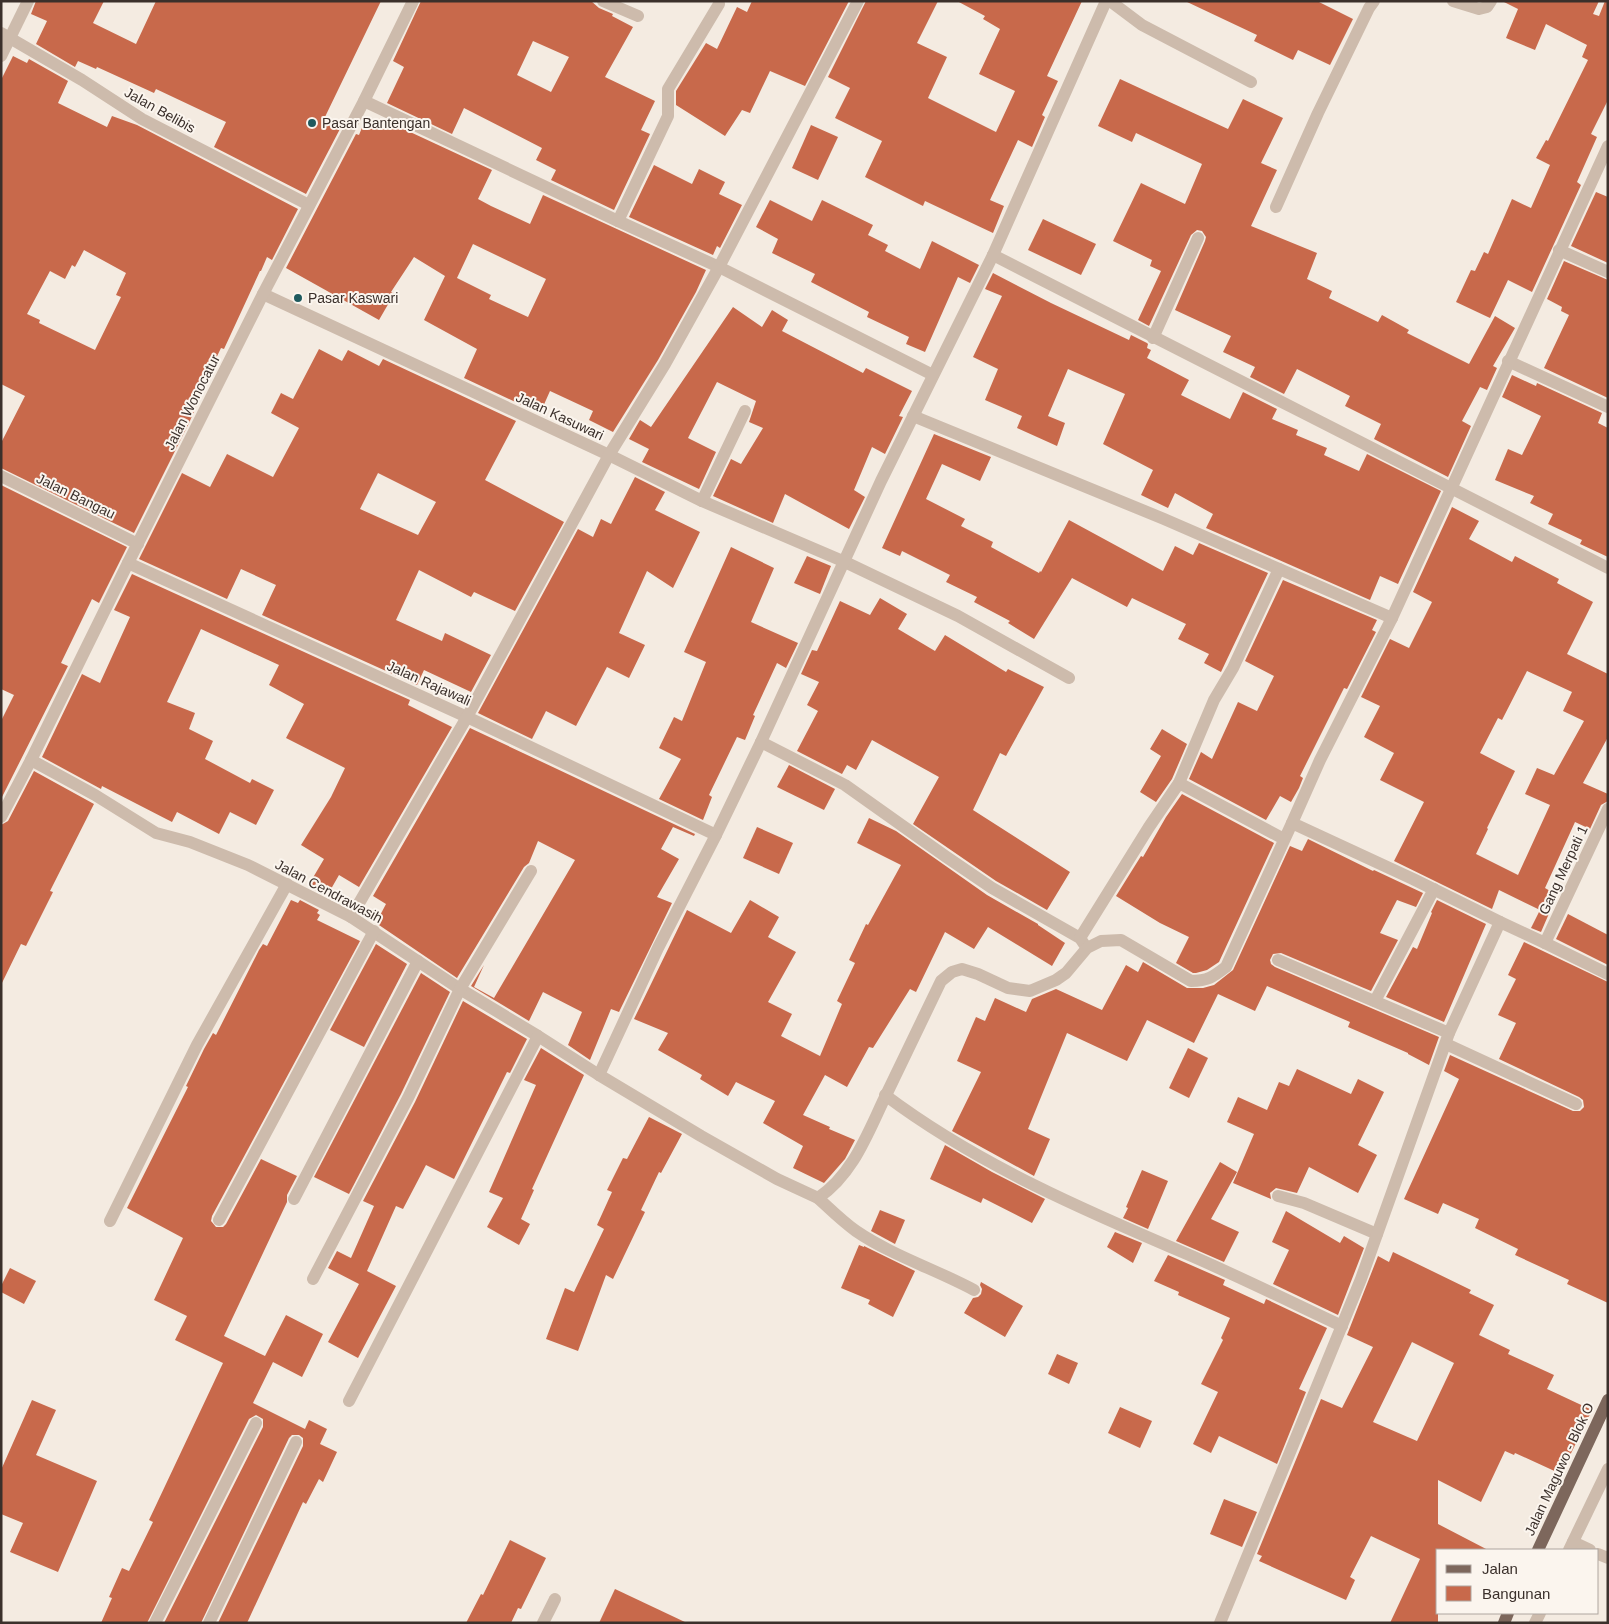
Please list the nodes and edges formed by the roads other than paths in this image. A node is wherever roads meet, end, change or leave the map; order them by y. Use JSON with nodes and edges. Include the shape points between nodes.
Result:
{"nodes":[{"id":1,"x":28,"y":1,"type":"edge"},
{"id":2,"x":413,"y":1,"type":"edge"},
{"id":3,"x":603,"y":1,"type":"edge"},
{"id":4,"x":858,"y":1,"type":"edge"},
{"id":5,"x":1106,"y":1,"type":"edge"},
{"id":6,"x":1110,"y":1,"type":"edge"},
{"id":7,"x":1374,"y":1,"type":"edge"},
{"id":8,"x":1453,"y":1,"type":"edge"},
{"id":9,"x":1491,"y":1,"type":"edge"},
{"id":10,"x":719,"y":4,"type":"dead end"},
{"id":11,"x":638,"y":16,"type":"dead end"},
{"id":12,"x":6,"y":36,"type":"edge"},
{"id":13,"x":1,"y":56,"type":"edge"},
{"id":14,"x":1251,"y":82,"type":"dead end"},
{"id":15,"x":364,"y":101,"type":"junction"},
{"id":16,"x":1608,"y":146,"type":"edge"},
{"id":17,"x":309,"y":205,"type":"junction"},
{"id":18,"x":1276,"y":207,"type":"dead end"},
{"id":19,"x":618,"y":221,"type":"junction"},
{"id":20,"x":1198,"y":238,"type":"dead end"},
{"id":21,"x":1559,"y":250,"type":"junction"},
{"id":22,"x":993,"y":255,"type":"junction"},
{"id":23,"x":719,"y":267,"type":"junction"},
{"id":24,"x":1608,"y":272,"type":"edge"},
{"id":25,"x":263,"y":294,"type":"junction"},
{"id":26,"x":1153,"y":338,"type":"junction"},
{"id":27,"x":1508,"y":361,"type":"junction"},
{"id":28,"x":933,"y":375,"type":"junction"},
{"id":29,"x":1608,"y":408,"type":"edge"},
{"id":30,"x":745,"y":411,"type":"dead end"},
{"id":31,"x":913,"y":416,"type":"junction"},
{"id":32,"x":609,"y":455,"type":"junction"},
{"id":33,"x":1,"y":476,"type":"edge"},
{"id":34,"x":1453,"y":488,"type":"junction"},
{"id":35,"x":702,"y":500,"type":"junction"},
{"id":36,"x":138,"y":544,"type":"junction"},
{"id":37,"x":845,"y":562,"type":"junction"},
{"id":38,"x":128,"y":563,"type":"junction"},
{"id":39,"x":1608,"y":568,"type":"edge"},
{"id":40,"x":1278,"y":569,"type":"junction"},
{"id":41,"x":1392,"y":618,"type":"junction"},
{"id":42,"x":1070,"y":678,"type":"dead end"},
{"id":43,"x":467,"y":717,"type":"junction"},
{"id":44,"x":761,"y":742,"type":"junction"},
{"id":45,"x":31,"y":760,"type":"junction"},
{"id":46,"x":1179,"y":782,"type":"junction"},
{"id":47,"x":1608,"y":809,"type":"edge"},
{"id":48,"x":1,"y":817,"type":"edge"},
{"id":49,"x":1292,"y":824,"type":"junction"},
{"id":50,"x":716,"y":835,"type":"junction"},
{"id":51,"x":1284,"y":839,"type":"junction"},
{"id":52,"x":531,"y":871,"type":"dead end"},
{"id":53,"x":287,"y":884,"type":"junction"},
{"id":54,"x":1434,"y":889,"type":"junction"},
{"id":55,"x":351,"y":917,"type":"junction"},
{"id":56,"x":1500,"y":922,"type":"junction"},
{"id":57,"x":374,"y":932,"type":"junction"},
{"id":58,"x":1083,"y":943,"type":"junction"},
{"id":59,"x":1546,"y":943,"type":"junction"},
{"id":60,"x":1278,"y":960,"type":"dead end"},
{"id":61,"x":418,"y":961,"type":"junction"},
{"id":62,"x":1608,"y":974,"type":"edge"},
{"id":63,"x":460,"y":989,"type":"junction"},
{"id":64,"x":1375,"y":1001,"type":"junction"},
{"id":65,"x":538,"y":1036,"type":"junction"},
{"id":66,"x":1447,"y":1038,"type":"junction"},
{"id":67,"x":599,"y":1075,"type":"junction"},
{"id":68,"x":885,"y":1096,"type":"junction"},
{"id":69,"x":1576,"y":1104,"type":"dead end"},
{"id":70,"x":1278,"y":1196,"type":"dead end"},
{"id":71,"x":818,"y":1198,"type":"junction"},
{"id":72,"x":294,"y":1199,"type":"dead end"},
{"id":73,"x":219,"y":1220,"type":"dead end"},
{"id":74,"x":110,"y":1221,"type":"dead end"},
{"id":75,"x":1377,"y":1234,"type":"junction"},
{"id":76,"x":313,"y":1279,"type":"dead end"},
{"id":77,"x":974,"y":1290,"type":"dead end"},
{"id":78,"x":1342,"y":1326,"type":"junction"},
{"id":79,"x":1608,"y":1400,"type":"edge"},
{"id":80,"x":349,"y":1401,"type":"dead end"},
{"id":81,"x":256,"y":1423,"type":"dead end"},
{"id":82,"x":296,"y":1442,"type":"dead end"},
{"id":83,"x":1608,"y":1469,"type":"edge"},
{"id":84,"x":1571,"y":1546,"type":"edge"},
{"id":85,"x":1538,"y":1549,"type":"edge"},
{"id":86,"x":1585,"y":1549,"type":"edge"},
{"id":87,"x":555,"y":1598,"type":"dead end"},
{"id":88,"x":155,"y":1623,"type":"edge"},
{"id":89,"x":208,"y":1623,"type":"edge"},
{"id":90,"x":543,"y":1623,"type":"edge"},
{"id":91,"x":1220,"y":1623,"type":"edge"}],
"edges":[{"from":1,"to":12,"type":"street"},
{"from":2,"to":15,"type":"street","name":"Jalan Wonocatur"},
{"from":3,"to":11,"type":"street"},
{"from":4,"to":23,"type":"street"},
{"from":5,"to":22,"type":"street"},
{"from":6,"to":14,"type":"street","via":[[1142,25]]},
{"from":7,"to":18,"type":"street"},
{"from":8,"to":9,"type":"street","via":[[1480,9],[1488,7]]},
{"from":10,"to":19,"type":"street","via":[[668,89],[668,116]]},
{"from":12,"to":13,"type":"street"},
{"from":12,"to":17,"type":"street","name":"Jalan Belibis","via":[[142,119]]},
{"from":15,"to":17,"type":"street","name":"Jalan Wonocatur"},
{"from":15,"to":19,"type":"street"},
{"from":16,"to":21,"type":"street"},
{"from":17,"to":25,"type":"street","name":"Jalan Wonocatur"},
{"from":19,"to":23,"type":"street"},
{"from":20,"to":26,"type":"street"},
{"from":21,"to":24,"type":"street"},
{"from":21,"to":27,"type":"street"},
{"from":22,"to":26,"type":"street"},
{"from":22,"to":28,"type":"street"},
{"from":23,"to":28,"type":"street"},
{"from":23,"to":32,"type":"street"},
{"from":25,"to":32,"type":"street","name":"Jalan Kasuwari"},
{"from":25,"to":36,"type":"street","name":"Jalan Wonocatur"},
{"from":26,"to":34,"type":"street"},
{"from":27,"to":29,"type":"street"},
{"from":27,"to":34,"type":"street"},
{"from":28,"to":31,"type":"street"},
{"from":30,"to":35,"type":"street"},
{"from":31,"to":37,"type":"street"},
{"from":31,"to":40,"type":"street"},
{"from":32,"to":35,"type":"street","name":"Jalan Kasuwari"},
{"from":32,"to":43,"type":"street"},
{"from":33,"to":36,"type":"street","name":"Jalan Bangau"},
{"from":34,"to":39,"type":"street"},
{"from":34,"to":41,"type":"street"},
{"from":35,"to":37,"type":"street","name":"Jalan Kasuwari"},
{"from":36,"to":38,"type":"street","name":"Jalan Wonocatur"},
{"from":37,"to":42,"type":"street","name":"Jalan Kasuwari","via":[[958,616]]},
{"from":37,"to":44,"type":"street"},
{"from":38,"to":43,"type":"street","name":"Jalan Rajawali"},
{"from":38,"to":45,"type":"street","name":"Jalan Wonocatur"},
{"from":40,"to":41,"type":"street"},
{"from":40,"to":46,"type":"street","via":[[1214,700]]},
{"from":41,"to":49,"type":"street","via":[[1320,760]]},
{"from":43,"to":50,"type":"street","name":"Jalan Rajawali"},
{"from":43,"to":55,"type":"street"},
{"from":44,"to":50,"type":"street"},
{"from":44,"to":58,"type":"street","via":[[845,785],[984,882]]},
{"from":45,"to":48,"type":"street","name":"Jalan Wonocatur"},
{"from":45,"to":53,"type":"street","name":"Jalan Cendrawasih","via":[[156,833],[190,842]]},
{"from":46,"to":51,"type":"street"},
{"from":46,"to":58,"type":"street","via":[[1148,827]]},
{"from":47,"to":59,"type":"street","name":"Gang Merpati 1"},
{"from":49,"to":51,"type":"street"},
{"from":49,"to":54,"type":"street"},
{"from":50,"to":67,"type":"street","via":[[658,948]]},
{"from":51,"to":58,"type":"street","via":[[1226,967],[1212,978],[1191,981],[1120,940]]},
{"from":52,"to":63,"type":"street"},
{"from":53,"to":55,"type":"street","name":"Jalan Cendrawasih"},
{"from":53,"to":74,"type":"street","via":[[197,1045]]},
{"from":54,"to":56,"type":"street"},
{"from":54,"to":64,"type":"street"},
{"from":55,"to":57,"type":"street","name":"Jalan Cendrawasih"},
{"from":56,"to":59,"type":"street"},
{"from":56,"to":66,"type":"street"},
{"from":57,"to":61,"type":"street","name":"Jalan Cendrawasih"},
{"from":57,"to":73,"type":"street"},
{"from":58,"to":68,"type":"street","via":[[1066,973],[1030,991],[1008,988],[962,969],[952,972],[942,981]]},
{"from":59,"to":62,"type":"street"},
{"from":60,"to":64,"type":"street"},
{"from":61,"to":63,"type":"street","name":"Jalan Cendrawasih"},
{"from":61,"to":72,"type":"street"},
{"from":63,"to":65,"type":"street","name":"Jalan Cendrawasih"},
{"from":63,"to":76,"type":"street","via":[[408,1098]]},
{"from":64,"to":66,"type":"street"},
{"from":65,"to":67,"type":"street","name":"Jalan Cendrawasih"},
{"from":65,"to":80,"type":"street"},
{"from":66,"to":69,"type":"street"},
{"from":66,"to":75,"type":"street"},
{"from":67,"to":71,"type":"street","name":"Jalan Cendrawasih","via":[[777,1179]]},
{"from":68,"to":71,"type":"street","via":[[852,1163],[840,1179]]},
{"from":68,"to":78,"type":"street","via":[[949,1139],[1059,1197]]},
{"from":70,"to":75,"type":"street","via":[[1304,1203]]},
{"from":71,"to":77,"type":"street","name":"Jalan Cendrawasih","via":[[856,1231]]},
{"from":75,"to":78,"type":"street"},
{"from":78,"to":91,"type":"street"},
{"from":79,"to":85,"type":"main road","name":"Jalan Maguwo - Blok O"},
{"from":81,"to":88,"type":"street"},
{"from":82,"to":89,"type":"street"},
{"from":83,"to":84,"type":"street"},
{"from":84,"to":86,"type":"street"},
{"from":87,"to":90,"type":"street"}]}
